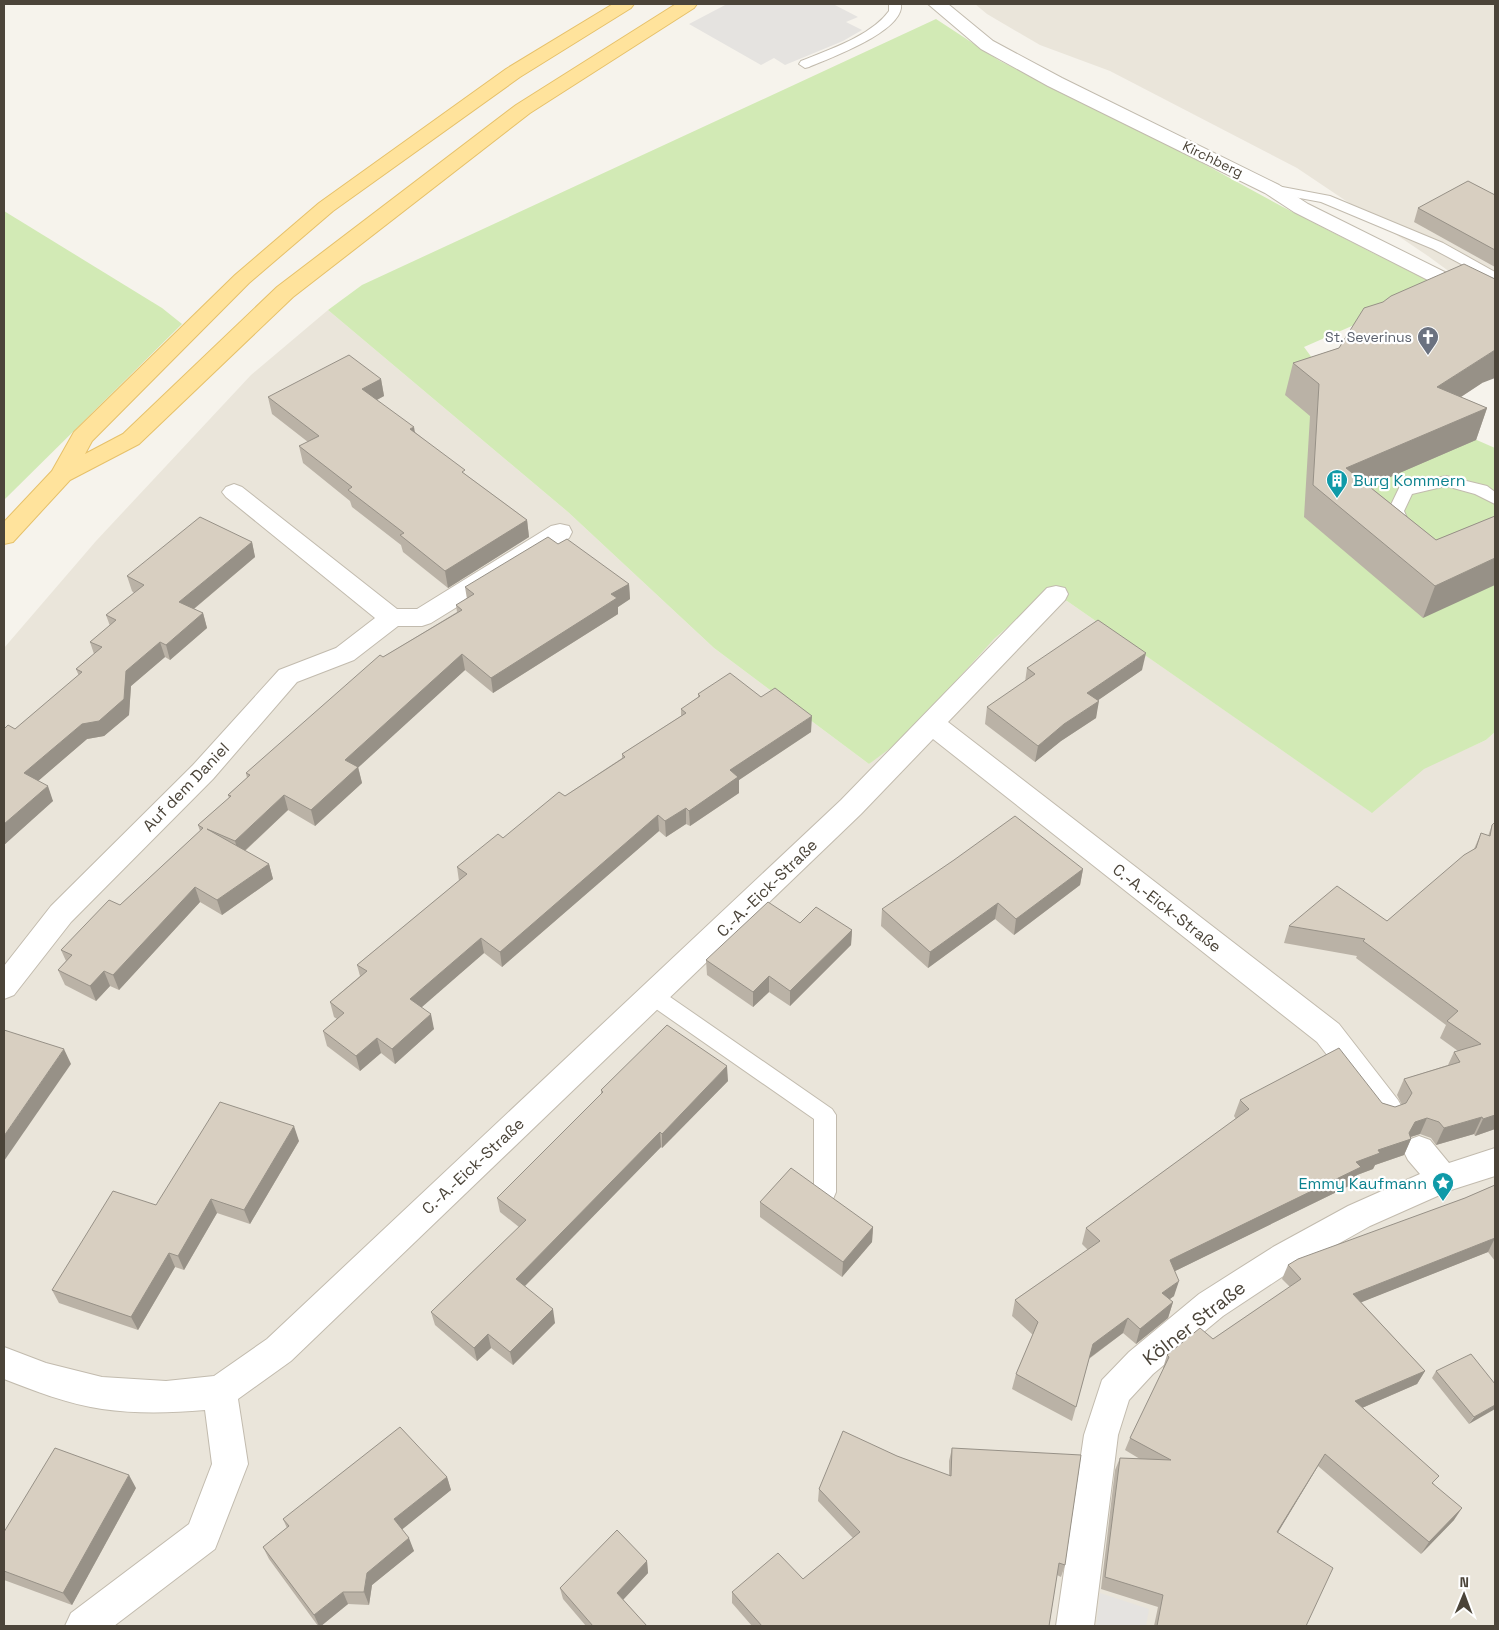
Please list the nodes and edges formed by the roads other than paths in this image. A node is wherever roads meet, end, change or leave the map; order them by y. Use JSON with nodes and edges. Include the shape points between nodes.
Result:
{"nodes":[{"id":1,"x":625,"y":4,"type":"edge"},
{"id":2,"x":688,"y":4,"type":"edge"},
{"id":3,"x":895,"y":4,"type":"edge"},
{"id":4,"x":937,"y":4,"type":"edge"},
{"id":5,"x":805,"y":64,"type":"dead end"},
{"id":6,"x":1272,"y":189,"type":"junction"},
{"id":7,"x":1495,"y":278,"type":"edge"},
{"id":8,"x":1495,"y":305,"type":"edge"},
{"id":9,"x":62,"y":475,"type":"junction"},
{"id":10,"x":234,"y":492,"type":"dead end"},
{"id":11,"x":1495,"y":499,"type":"edge"},
{"id":12,"x":560,"y":532,"type":"dead end"},
{"id":13,"x":4,"y":536,"type":"edge"},
{"id":14,"x":1419,"y":539,"type":"edge"},
{"id":15,"x":1056,"y":594,"type":"dead end"},
{"id":16,"x":392,"y":618,"type":"junction"},
{"id":17,"x":932,"y":724,"type":"junction"},
{"id":18,"x":4,"y":987,"type":"edge"},
{"id":19,"x":653,"y":996,"type":"junction"},
{"id":20,"x":1387,"y":1109,"type":"edge"},
{"id":21,"x":1418,"y":1150,"type":"dead end"},
{"id":22,"x":1495,"y":1162,"type":"edge"},
{"id":23,"x":1443,"y":1179,"type":"junction"},
{"id":24,"x":824,"y":1192,"type":"edge"},
{"id":25,"x":4,"y":1363,"type":"edge"},
{"id":26,"x":220,"y":1392,"type":"junction"},
{"id":27,"x":84,"y":1626,"type":"edge"},
{"id":28,"x":1075,"y":1626,"type":"edge"}],
"edges":[{"from":1,"to":9,"type":"main road","via":[[513,73],[326,207],[242,279],[82,437]]},
{"from":2,"to":9,"type":"main road","via":[[523,109],[285,292],[131,439]]},
{"from":3,"to":5,"type":"lane","via":[[894,12],[884,23],[859,40]]},
{"from":4,"to":6,"type":"street","name":"Kirchberg","via":[[987,45]]},
{"from":6,"to":7,"type":"lane","via":[[1325,200],[1359,213],[1438,246]]},
{"from":6,"to":8,"type":"street","name":"Kirchberg","via":[[1301,208]]},
{"from":9,"to":13,"type":"main road"},
{"from":10,"to":16,"type":"street"},
{"from":11,"to":14,"type":"lane","via":[[1481,490],[1446,481],[1406,490],[1396,511],[1404,530]]},
{"from":12,"to":16,"type":"street","via":[[422,616]]},
{"from":15,"to":17,"type":"street","name":"C.-A.-Eick-Straße"},
{"from":16,"to":18,"type":"street","name":"Auf dem Daniel","via":[[345,654],[288,676],[203,772],[61,914]]},
{"from":17,"to":19,"type":"street","name":"C.-A.-Eick-Straße","via":[[851,807]]},
{"from":17,"to":20,"type":"street","name":"C.-A.-Eick-Straße","via":[[1328,1033]]},
{"from":19,"to":24,"type":"lane","via":[[825,1116]]},
{"from":19,"to":26,"type":"street","name":"C.-A.-Eick-Straße","via":[[279,1350]]},
{"from":21,"to":23,"type":"street"},
{"from":22,"to":23,"type":"street","name":"Kölner Straße"},
{"from":23,"to":28,"type":"street","name":"Kölner Straße","via":[[1359,1216],[1276,1262],[1211,1305],[1141,1363],[1114,1391],[1101,1435]]},
{"from":25,"to":26,"type":"street","via":[[102,1393],[166,1397]]},
{"from":26,"to":27,"type":"street","via":[[230,1464],[202,1536]]}]}
